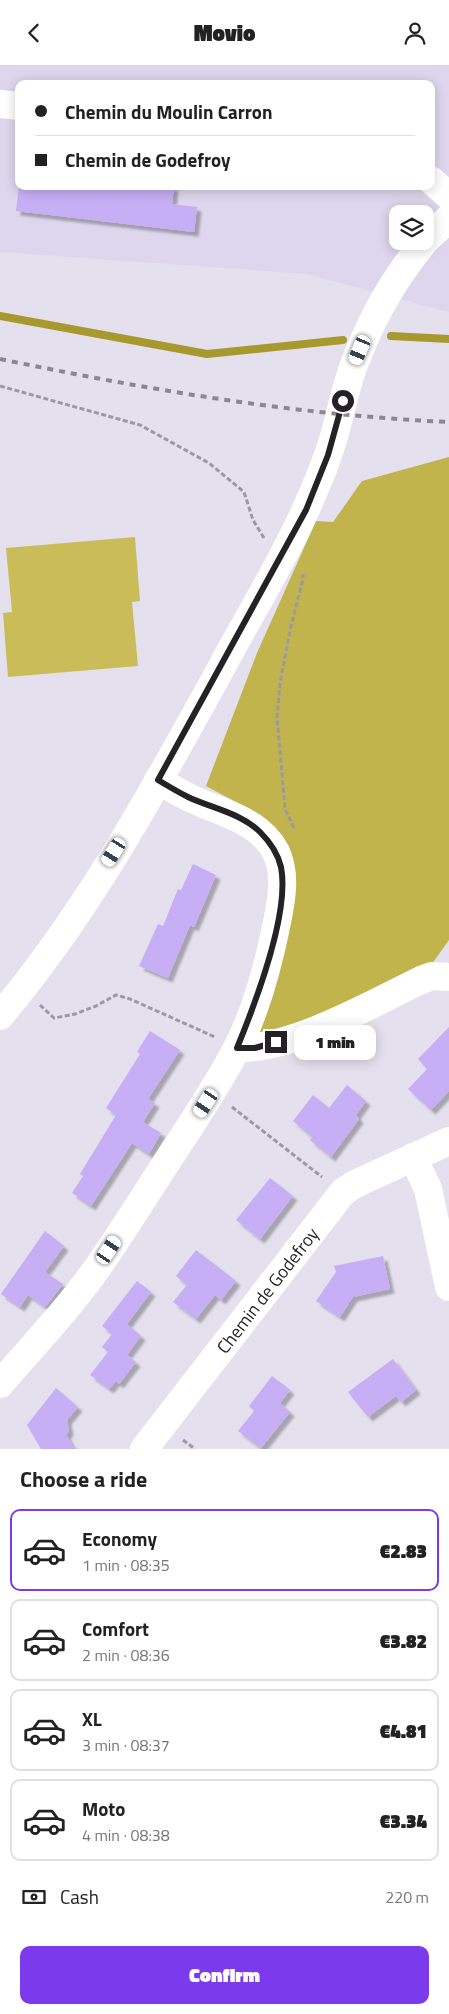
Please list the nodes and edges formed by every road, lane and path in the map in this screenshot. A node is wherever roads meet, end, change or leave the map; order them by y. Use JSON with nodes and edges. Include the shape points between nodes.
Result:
{"nodes":[{"id":1,"x":0,"y":104,"type":"edge"},
{"id":2,"x":15,"y":106,"type":"edge"},
{"id":3,"x":435,"y":184,"type":"edge"},
{"id":4,"x":449,"y":196,"type":"edge"},
{"id":5,"x":449,"y":217,"type":"edge"},
{"id":6,"x":434,"y":232,"type":"edge"},
{"id":7,"x":418,"y":250,"type":"edge"},
{"id":8,"x":0,"y":386,"type":"edge"},
{"id":9,"x":268,"y":541,"type":"dead end"},
{"id":10,"x":302,"y":571,"type":"dead end"},
{"id":11,"x":158,"y":780,"type":"junction"},
{"id":12,"x":296,"y":833,"type":"dead end"},
{"id":13,"x":449,"y":977,"type":"edge"},
{"id":14,"x":34,"y":1000,"type":"dead end"},
{"id":15,"x":0,"y":1016,"type":"edge"},
{"id":16,"x":230,"y":1044,"type":"junction"},
{"id":17,"x":226,"y":1103,"type":"dead end"},
{"id":18,"x":449,"y":1141,"type":"edge"},
{"id":19,"x":413,"y":1157,"type":"junction"},
{"id":20,"x":343,"y":1192,"type":"junction"},
{"id":21,"x":449,"y":1287,"type":"edge"},
{"id":22,"x":0,"y":1384,"type":"edge"},
{"id":23,"x":144,"y":1449,"type":"edge"}],
"edges":[{"from":1,"to":2,"type":"street"},
{"from":3,"to":4,"type":"street"},
{"from":5,"to":6,"type":"street"},
{"from":7,"to":11,"type":"street","via":[[374,319],[354,365],[328,455],[306,510]]},
{"from":8,"to":9,"type":"path","via":[[140,425],[210,463],[244,492],[253,520]]},
{"from":10,"to":12,"type":"path","via":[[303,579],[280,684],[277,717],[285,809]]},
{"from":11,"to":15,"type":"street","via":[[64,930],[26,986]]},
{"from":11,"to":16,"type":"street","via":[[188,797],[239,818],[259,831],[275,851],[281,868],[280,904],[273,945],[256,998]]},
{"from":13,"to":16,"type":"street","via":[[421,980],[312,1031],[255,1048]]},
{"from":14,"to":16,"type":"path","via":[[54,1018],[75,1014],[116,995]]},
{"from":16,"to":22,"type":"street","via":[[216,1086],[99,1265]]},
{"from":17,"to":20,"type":"path"},
{"from":18,"to":19,"type":"street","name":"Chemin de Godefroy"},
{"from":19,"to":20,"type":"street","name":"Chemin de Godefroy"},
{"from":19,"to":21,"type":"street","via":[[428,1189]]},
{"from":20,"to":23,"type":"street","name":"Chemin de Godefroy"}]}
